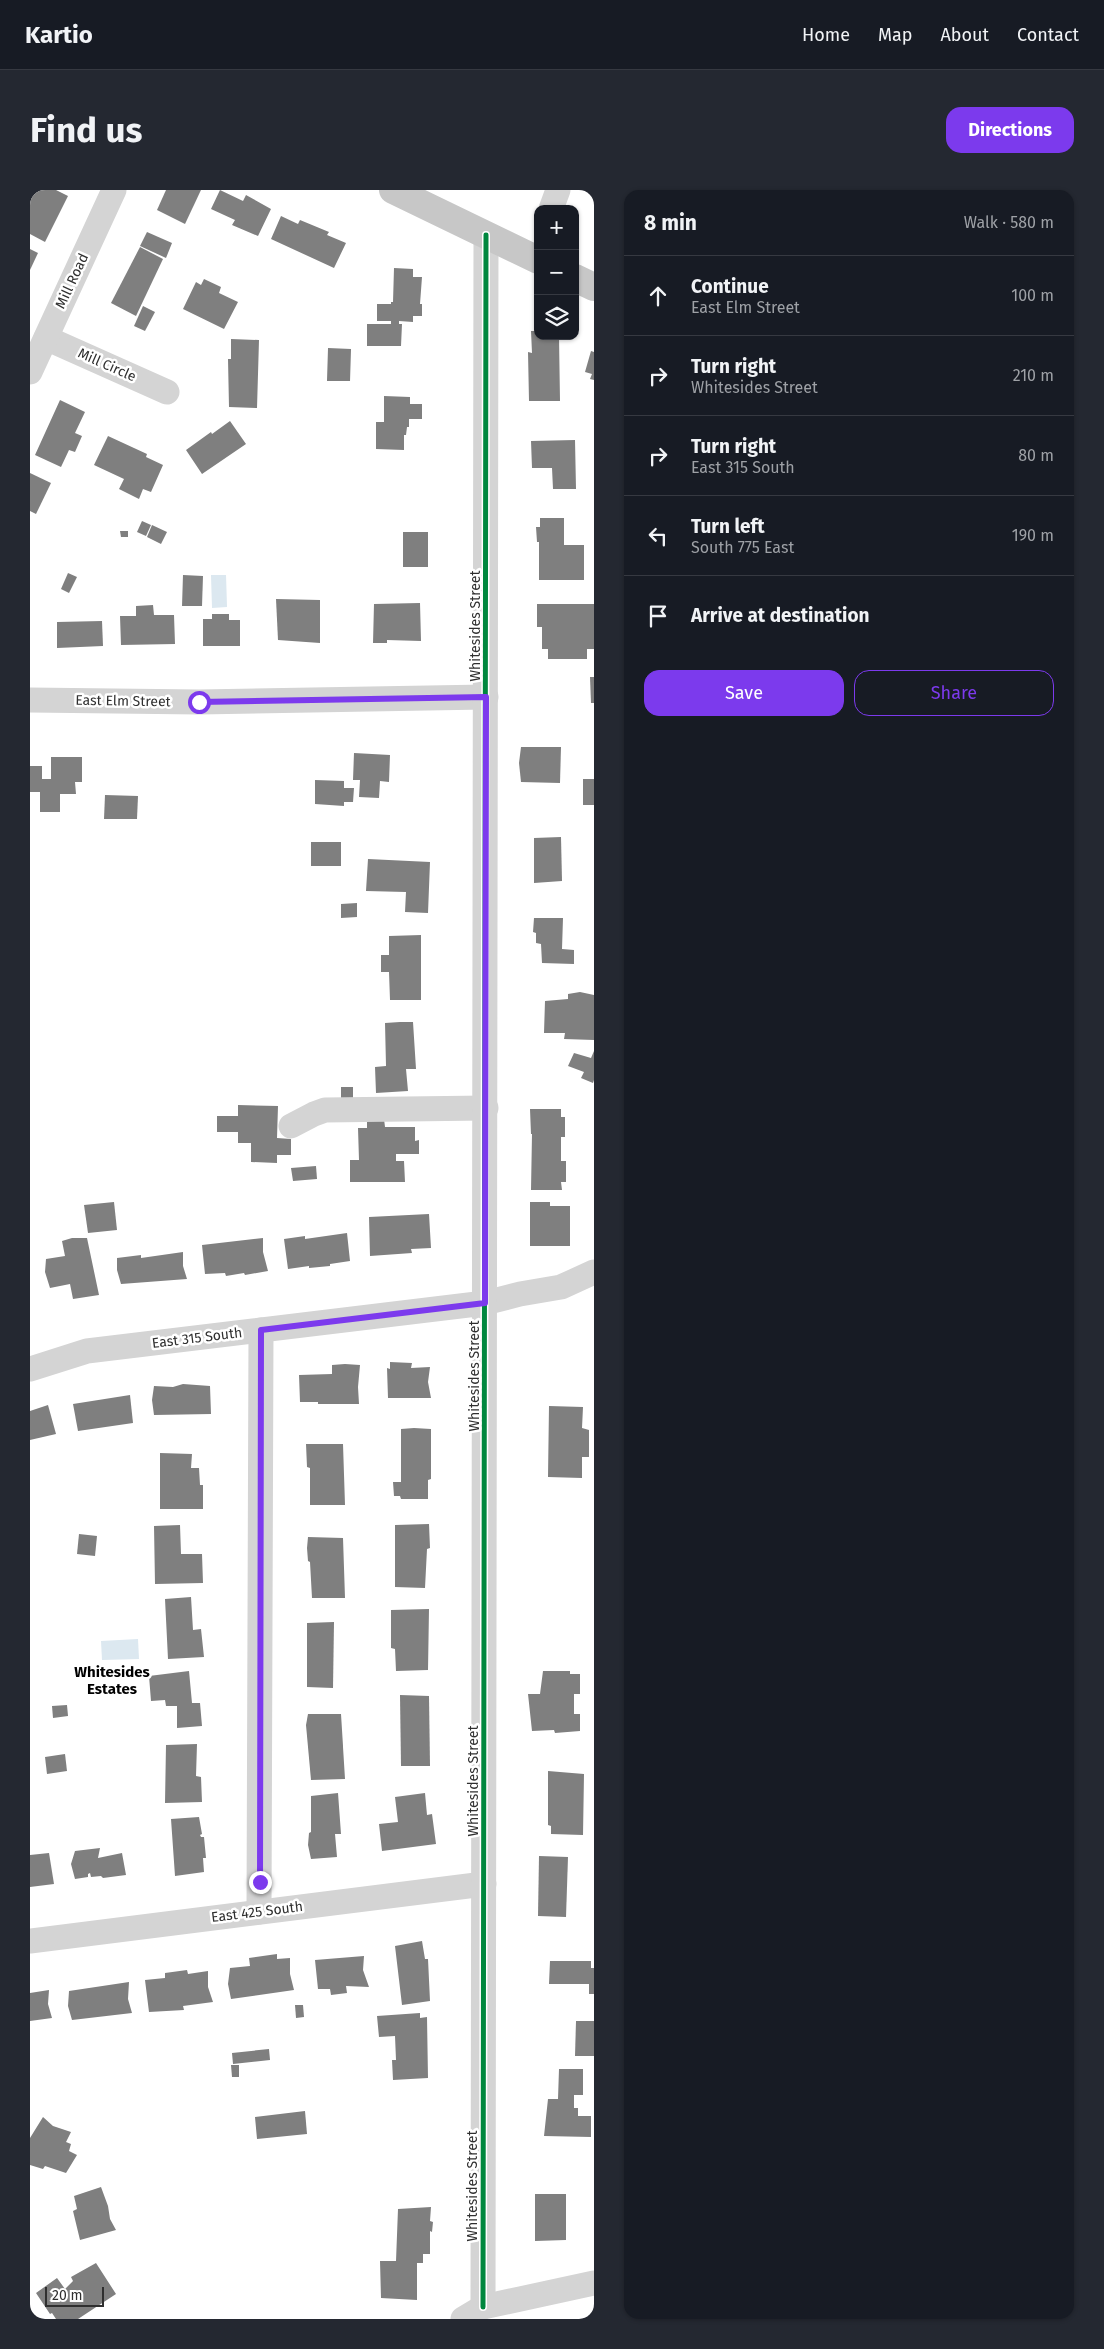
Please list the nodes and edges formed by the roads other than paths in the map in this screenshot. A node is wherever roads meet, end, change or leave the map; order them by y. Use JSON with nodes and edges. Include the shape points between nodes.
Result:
{"nodes":[{"id":1,"x":114,"y":190,"type":"edge"},
{"id":2,"x":393,"y":190,"type":"edge"},
{"id":3,"x":558,"y":190,"type":"edge"},
{"id":4,"x":552,"y":205,"type":"edge"},
{"id":5,"x":486,"y":235,"type":"junction"},
{"id":6,"x":534,"y":253,"type":"edge"},
{"id":7,"x":579,"y":280,"type":"edge"},
{"id":8,"x":594,"y":287,"type":"edge"},
{"id":9,"x":46,"y":338,"type":"junction"},
{"id":10,"x":30,"y":372,"type":"edge"},
{"id":11,"x":168,"y":392,"type":"dead end"},
{"id":12,"x":486,"y":697,"type":"junction"},
{"id":13,"x":30,"y":700,"type":"edge"},
{"id":14,"x":486,"y":1108,"type":"junction"},
{"id":15,"x":291,"y":1126,"type":"dead end"},
{"id":16,"x":594,"y":1272,"type":"edge"},
{"id":17,"x":485,"y":1303,"type":"junction"},
{"id":18,"x":261,"y":1330,"type":"junction"},
{"id":19,"x":30,"y":1369,"type":"edge"},
{"id":20,"x":484,"y":1884,"type":"junction"},
{"id":21,"x":260,"y":1912,"type":"junction"},
{"id":22,"x":30,"y":1941,"type":"edge"},
{"id":23,"x":594,"y":2283,"type":"edge"},
{"id":24,"x":473,"y":2313,"type":"edge"}],
"edges":[{"from":1,"to":9,"type":"street","name":"Mill Road"},
{"from":2,"to":5,"type":"main road"},
{"from":3,"to":4,"type":"street"},
{"from":5,"to":6,"type":"main road"},
{"from":5,"to":12,"type":"street","name":"Whitesides Street"},
{"from":7,"to":8,"type":"main road"},
{"from":9,"to":10,"type":"street","name":"Mill Road"},
{"from":9,"to":11,"type":"street","name":"Mill Circle"},
{"from":12,"to":13,"type":"street","name":"East Elm Street","via":[[199,702]]},
{"from":12,"to":14,"type":"street","name":"Whitesides Street"},
{"from":14,"to":15,"type":"street","via":[[325,1110]]},
{"from":14,"to":17,"type":"street","name":"Whitesides Street"},
{"from":16,"to":17,"type":"street","name":"East 315 South","via":[[561,1288]]},
{"from":17,"to":18,"type":"street","name":"East 315 South"},
{"from":17,"to":20,"type":"street","name":"Whitesides Street"},
{"from":18,"to":19,"type":"street","name":"East 315 South","via":[[86,1351]]},
{"from":18,"to":21,"type":"street"},
{"from":20,"to":21,"type":"street","name":"East 425 South"},
{"from":20,"to":24,"type":"street","name":"Whitesides Street"},
{"from":21,"to":22,"type":"street","name":"East 425 South"},
{"from":23,"to":24,"type":"street"}]}
